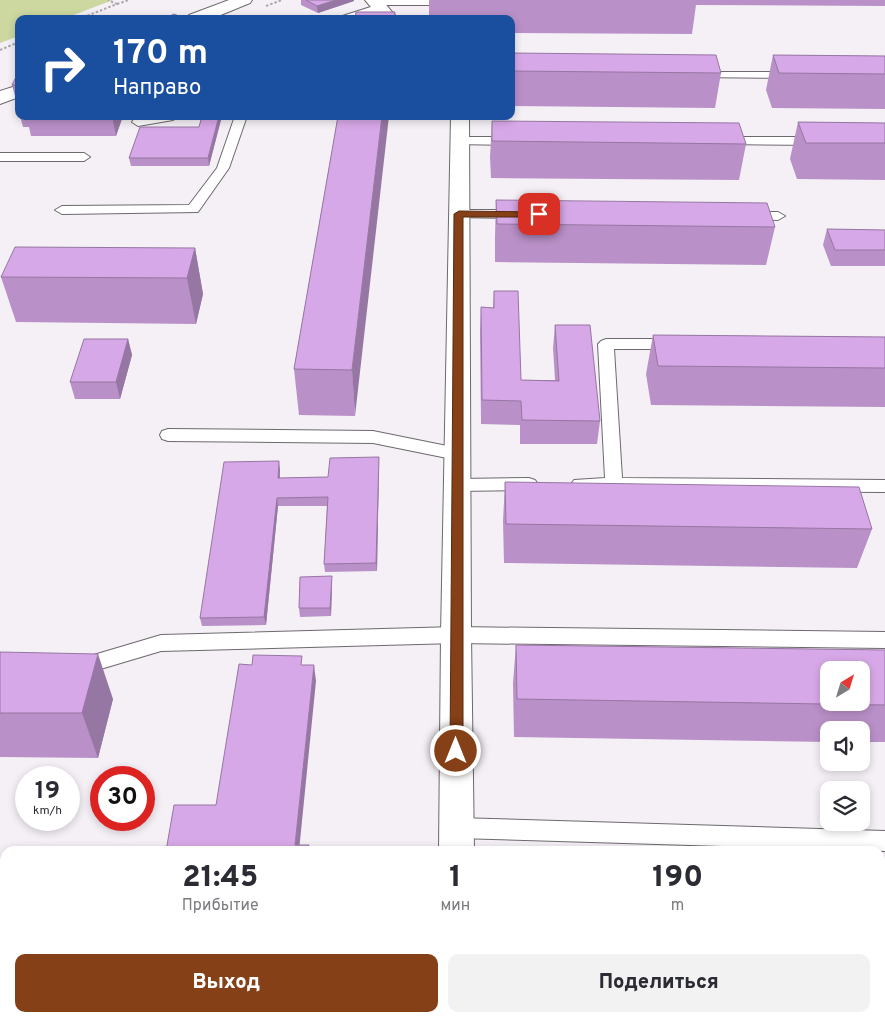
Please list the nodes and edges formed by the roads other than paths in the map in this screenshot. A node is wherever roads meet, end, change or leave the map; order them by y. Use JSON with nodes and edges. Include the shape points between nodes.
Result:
{"nodes":[{"id":1,"x":244,"y":0,"type":"edge"},
{"id":2,"x":463,"y":2,"type":"dead end"},
{"id":3,"x":379,"y":7,"type":"edge"},
{"id":4,"x":205,"y":15,"type":"edge"},
{"id":5,"x":352,"y":15,"type":"edge"},
{"id":6,"x":688,"y":75,"type":"edge"},
{"id":7,"x":806,"y":75,"type":"edge"},
{"id":8,"x":15,"y":92,"type":"edge"},
{"id":9,"x":0,"y":98,"type":"edge"},
{"id":10,"x":150,"y":120,"type":"edge"},
{"id":11,"x":239,"y":120,"type":"edge"},
{"id":12,"x":138,"y":122,"type":"dead end"},
{"id":13,"x":460,"y":128,"type":"edge"},
{"id":14,"x":529,"y":141,"type":"edge"},
{"id":15,"x":707,"y":141,"type":"edge"},
{"id":16,"x":826,"y":141,"type":"edge"},
{"id":17,"x":0,"y":157,"type":"edge"},
{"id":18,"x":84,"y":157,"type":"dead end"},
{"id":19,"x":62,"y":210,"type":"dead end"},
{"id":20,"x":459,"y":214,"type":"junction"},
{"id":21,"x":529,"y":214,"type":"edge"},
{"id":22,"x":738,"y":216,"type":"edge"},
{"id":23,"x":778,"y":216,"type":"dead end"},
{"id":24,"x":686,"y":344,"type":"edge"},
{"id":25,"x":168,"y":435,"type":"dead end"},
{"id":26,"x":457,"y":454,"type":"junction"},
{"id":27,"x":614,"y":483,"type":"junction"},
{"id":28,"x":545,"y":484,"type":"edge"},
{"id":29,"x":564,"y":484,"type":"edge"},
{"id":30,"x":457,"y":485,"type":"junction"},
{"id":31,"x":885,"y":486,"type":"edge"},
{"id":32,"x":456,"y":635,"type":"junction"},
{"id":33,"x":885,"y":640,"type":"edge"},
{"id":34,"x":58,"y":670,"type":"edge"},
{"id":35,"x":457,"y":840,"type":"edge"},
{"id":36,"x":885,"y":841,"type":"edge"}],
"edges":[{"from":1,"to":4,"type":"street"},
{"from":2,"to":3,"type":"lane"},
{"from":3,"to":5,"type":"lane"},
{"from":6,"to":7,"type":"lane"},
{"from":8,"to":9,"type":"street"},
{"from":10,"to":12,"type":"lane"},
{"from":11,"to":19,"type":"lane","via":[[223,168],[193,209]]},
{"from":13,"to":14,"type":"lane"},
{"from":13,"to":20,"type":"street"},
{"from":15,"to":16,"type":"lane"},
{"from":17,"to":18,"type":"lane"},
{"from":20,"to":21,"type":"lane"},
{"from":20,"to":26,"type":"street"},
{"from":22,"to":23,"type":"lane"},
{"from":24,"to":27,"type":"lane","via":[[606,344]]},
{"from":25,"to":26,"type":"lane","via":[[373,437]]},
{"from":26,"to":30,"type":"street"},
{"from":27,"to":29,"type":"lane"},
{"from":27,"to":31,"type":"lane"},
{"from":28,"to":30,"type":"lane"},
{"from":30,"to":32,"type":"street"},
{"from":32,"to":33,"type":"lane"},
{"from":32,"to":34,"type":"lane","via":[[161,643],[68,670]]},
{"from":32,"to":35,"type":"street"},
{"from":35,"to":36,"type":"lane"}]}
